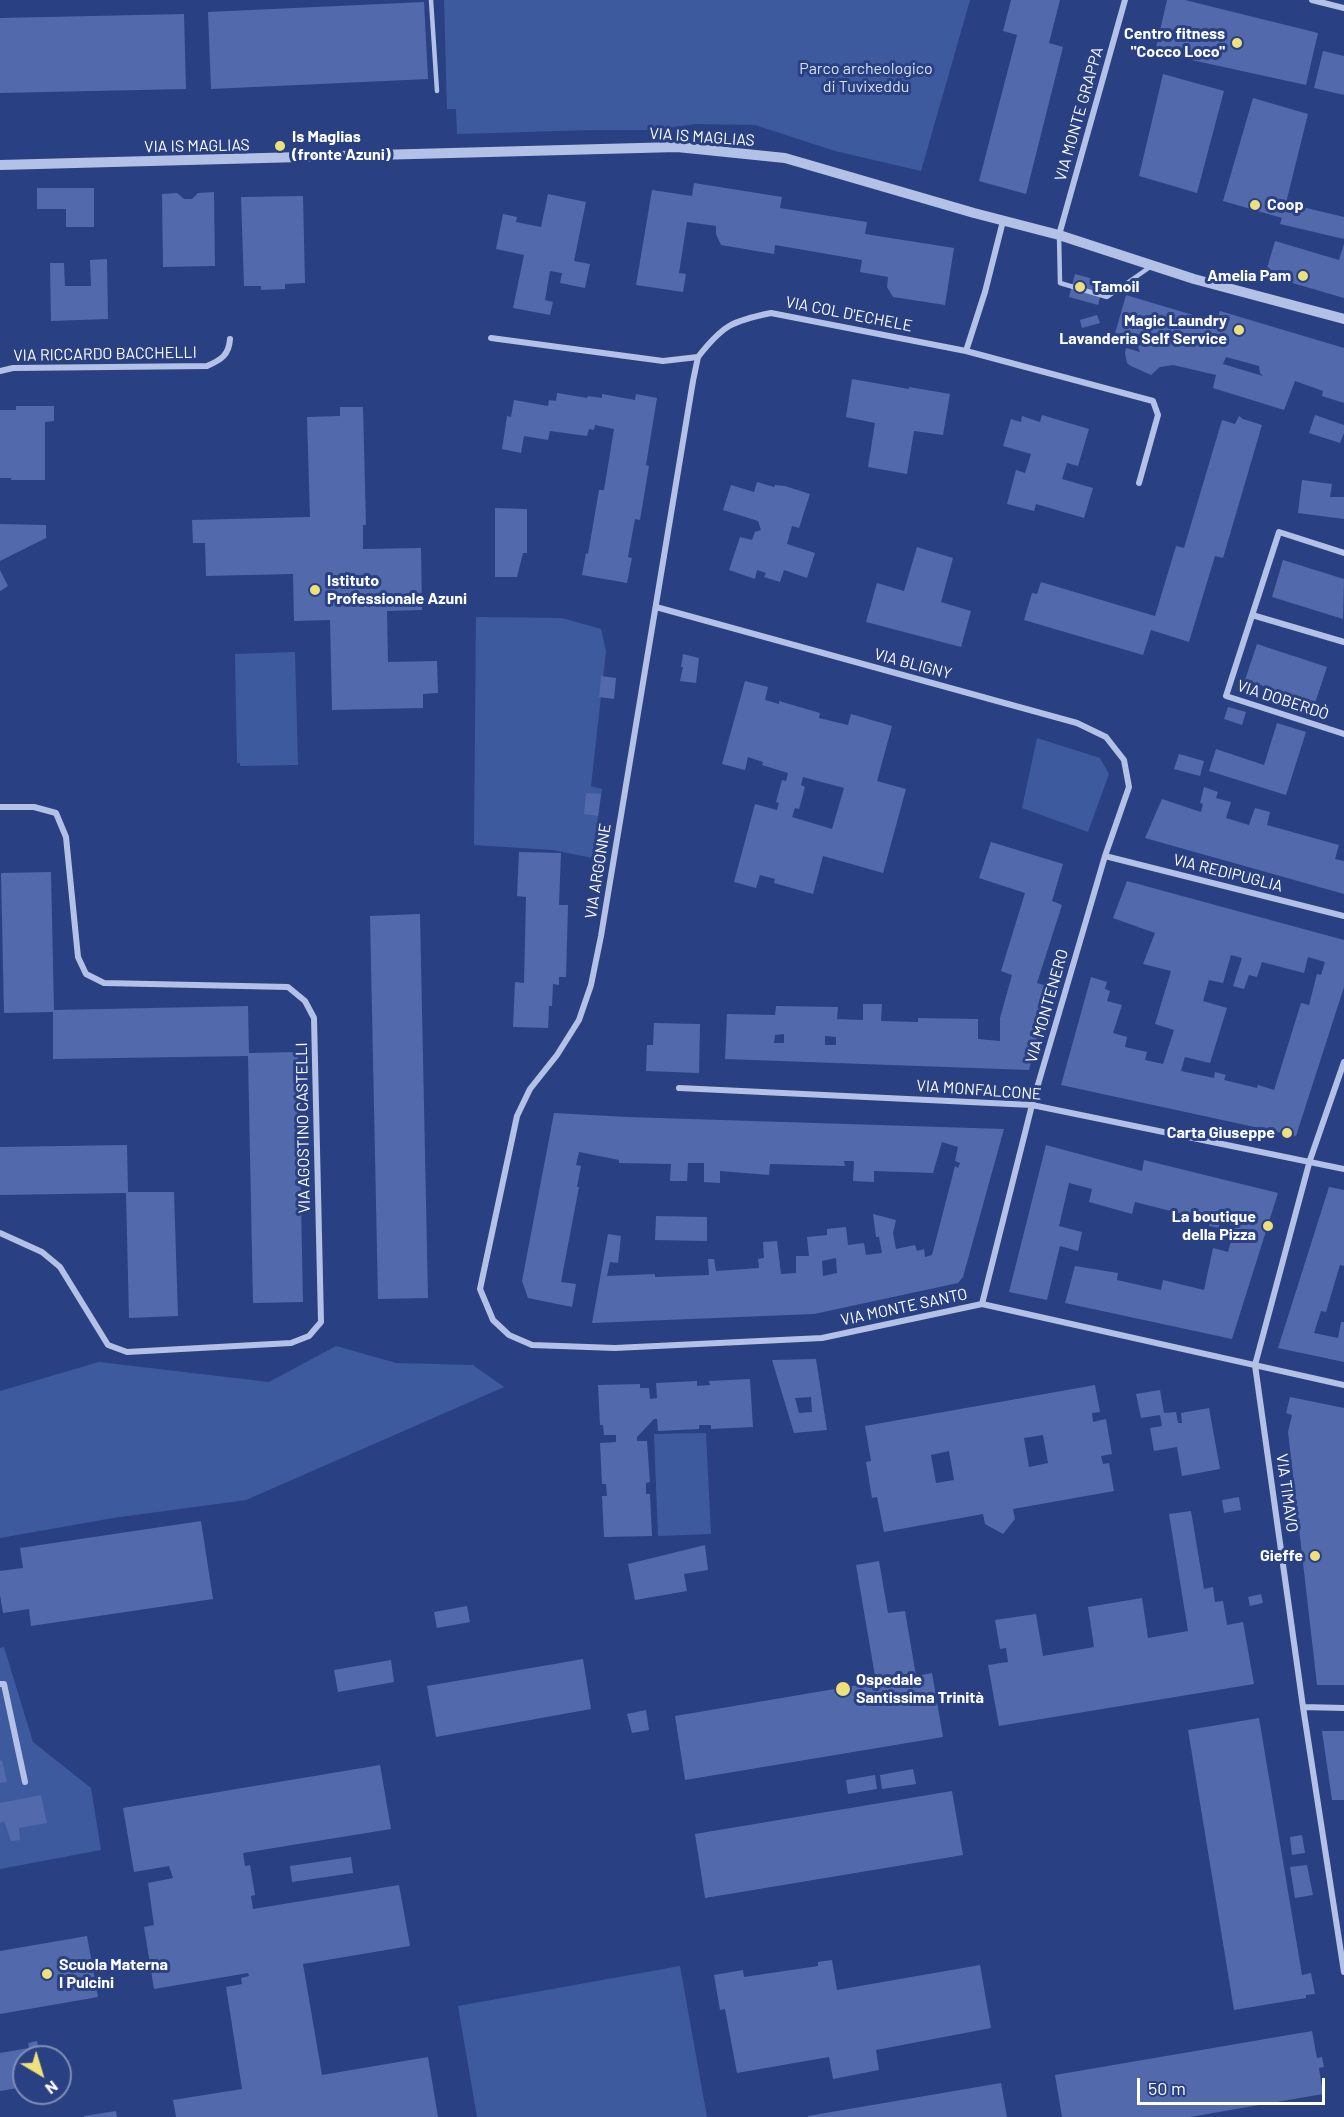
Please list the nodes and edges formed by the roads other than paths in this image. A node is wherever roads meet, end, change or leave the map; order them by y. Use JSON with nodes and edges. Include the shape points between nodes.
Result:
{"nodes":[{"id":1,"x":431,"y":0,"type":"edge"},
{"id":2,"x":1125,"y":0,"type":"edge"},
{"id":3,"x":1312,"y":0,"type":"edge"},
{"id":4,"x":1344,"y":8,"type":"edge"},
{"id":5,"x":437,"y":91,"type":"dead end"},
{"id":6,"x":0,"y":165,"type":"edge"},
{"id":7,"x":1003,"y":221,"type":"junction"},
{"id":8,"x":1059,"y":235,"type":"junction"},
{"id":9,"x":1153,"y":265,"type":"junction"},
{"id":10,"x":1344,"y":319,"type":"edge"},
{"id":11,"x":491,"y":338,"type":"dead end"},
{"id":12,"x":230,"y":339,"type":"dead end"},
{"id":13,"x":966,"y":351,"type":"junction"},
{"id":14,"x":698,"y":357,"type":"junction"},
{"id":15,"x":0,"y":371,"type":"edge"},
{"id":16,"x":1139,"y":483,"type":"dead end"},
{"id":17,"x":1344,"y":553,"type":"edge"},
{"id":18,"x":656,"y":607,"type":"junction"},
{"id":19,"x":1252,"y":615,"type":"junction"},
{"id":20,"x":1344,"y":642,"type":"edge"},
{"id":21,"x":1344,"y":734,"type":"edge"},
{"id":22,"x":1129,"y":787,"type":"joint"},
{"id":23,"x":0,"y":807,"type":"edge"},
{"id":24,"x":1106,"y":856,"type":"junction"},
{"id":25,"x":1344,"y":916,"type":"edge"},
{"id":26,"x":1344,"y":1062,"type":"edge"},
{"id":27,"x":679,"y":1088,"type":"dead end"},
{"id":28,"x":1032,"y":1105,"type":"junction"},
{"id":29,"x":1310,"y":1160,"type":"junction"},
{"id":30,"x":1344,"y":1169,"type":"edge"},
{"id":31,"x":0,"y":1233,"type":"edge"},
{"id":32,"x":982,"y":1304,"type":"junction"},
{"id":33,"x":532,"y":1345,"type":"joint"},
{"id":34,"x":1255,"y":1365,"type":"junction"},
{"id":35,"x":1344,"y":1385,"type":"edge"},
{"id":36,"x":0,"y":1684,"type":"edge"},
{"id":37,"x":1303,"y":1707,"type":"junction"},
{"id":38,"x":1344,"y":1708,"type":"edge"},
{"id":39,"x":25,"y":1782,"type":"dead end"},
{"id":40,"x":1344,"y":1972,"type":"edge"}],
"edges":[{"from":1,"to":5,"type":"lane"},
{"from":2,"to":8,"type":"street","name":"VIA MONTE GRAPPA"},
{"from":3,"to":4,"type":"street"},
{"from":6,"to":7,"type":"street","name":"VIA IS MAGLIAS","via":[[678,147],[785,158]]},
{"from":7,"to":8,"type":"street","name":"VIA IS MAGLIAS"},
{"from":7,"to":13,"type":"street"},
{"from":8,"to":9,"type":"street","name":"VIA IS MAGLIAS"},
{"from":8,"to":9,"type":"lane","via":[[1060,283],[1107,297]]},
{"from":9,"to":10,"type":"street","name":"VIA IS MAGLIAS"},
{"from":11,"to":14,"type":"street","via":[[663,361]]},
{"from":12,"to":15,"type":"street","name":"VIA RICCARDO BACCHELLI","via":[[223,359],[207,366]]},
{"from":13,"to":14,"type":"street","name":"VIA COL D'ECHELE","via":[[771,313],[740,320],[715,336]]},
{"from":13,"to":16,"type":"street","name":"VIA COL D'ECHELE","via":[[1154,401],[1158,415]]},
{"from":14,"to":18,"type":"street","name":"VIA ARGONNE"},
{"from":17,"to":19,"type":"street","name":"VIA DOBERDÒ","via":[[1279,532]]},
{"from":18,"to":22,"type":"street","name":"VIA BLIGNY","via":[[1077,723],[1107,737],[1124,759]]},
{"from":18,"to":33,"type":"street","name":"VIA ARGONNE","via":[[591,986],[579,1020],[530,1089],[517,1116],[480,1289],[493,1320],[509,1335]]},
{"from":19,"to":20,"type":"street"},
{"from":19,"to":21,"type":"street","name":"VIA DOBERDÒ","via":[[1226,696]]},
{"from":22,"to":24,"type":"street","name":"VIA MONTENERO"},
{"from":23,"to":31,"type":"street","name":"VIA AGOSTINO CASTELLI","via":[[34,807],[56,813],[66,837],[78,957],[86,974],[104,983],[288,987],[305,1001],[314,1018],[321,1322],[309,1335],[291,1343],[127,1352],[108,1345],[60,1267],[42,1252]]},
{"from":24,"to":25,"type":"street","name":"VIA REDIPUGLIA"},
{"from":24,"to":28,"type":"street","name":"VIA MONTENERO"},
{"from":26,"to":29,"type":"street","name":"VIA TIMAVO"},
{"from":27,"to":28,"type":"street","name":"VIA MONFALCONE"},
{"from":28,"to":29,"type":"street","name":"VIA MONFALCONE"},
{"from":28,"to":32,"type":"street","name":"VIA MONTENERO"},
{"from":29,"to":30,"type":"street","name":"VIA MONFALCONE"},
{"from":29,"to":34,"type":"street","name":"VIA TIMAVO"},
{"from":32,"to":33,"type":"street","name":"VIA MONTE SANTO","via":[[822,1338],[615,1348]]},
{"from":32,"to":34,"type":"street","name":"VIA MONTE SANTO"},
{"from":34,"to":35,"type":"street","name":"VIA MONTE SANTO"},
{"from":34,"to":37,"type":"street","name":"VIA TIMAVO"},
{"from":36,"to":39,"type":"street","via":[[4,1684]]},
{"from":37,"to":38,"type":"street"},
{"from":37,"to":40,"type":"street","name":"VIA TIMAVO"}]}
